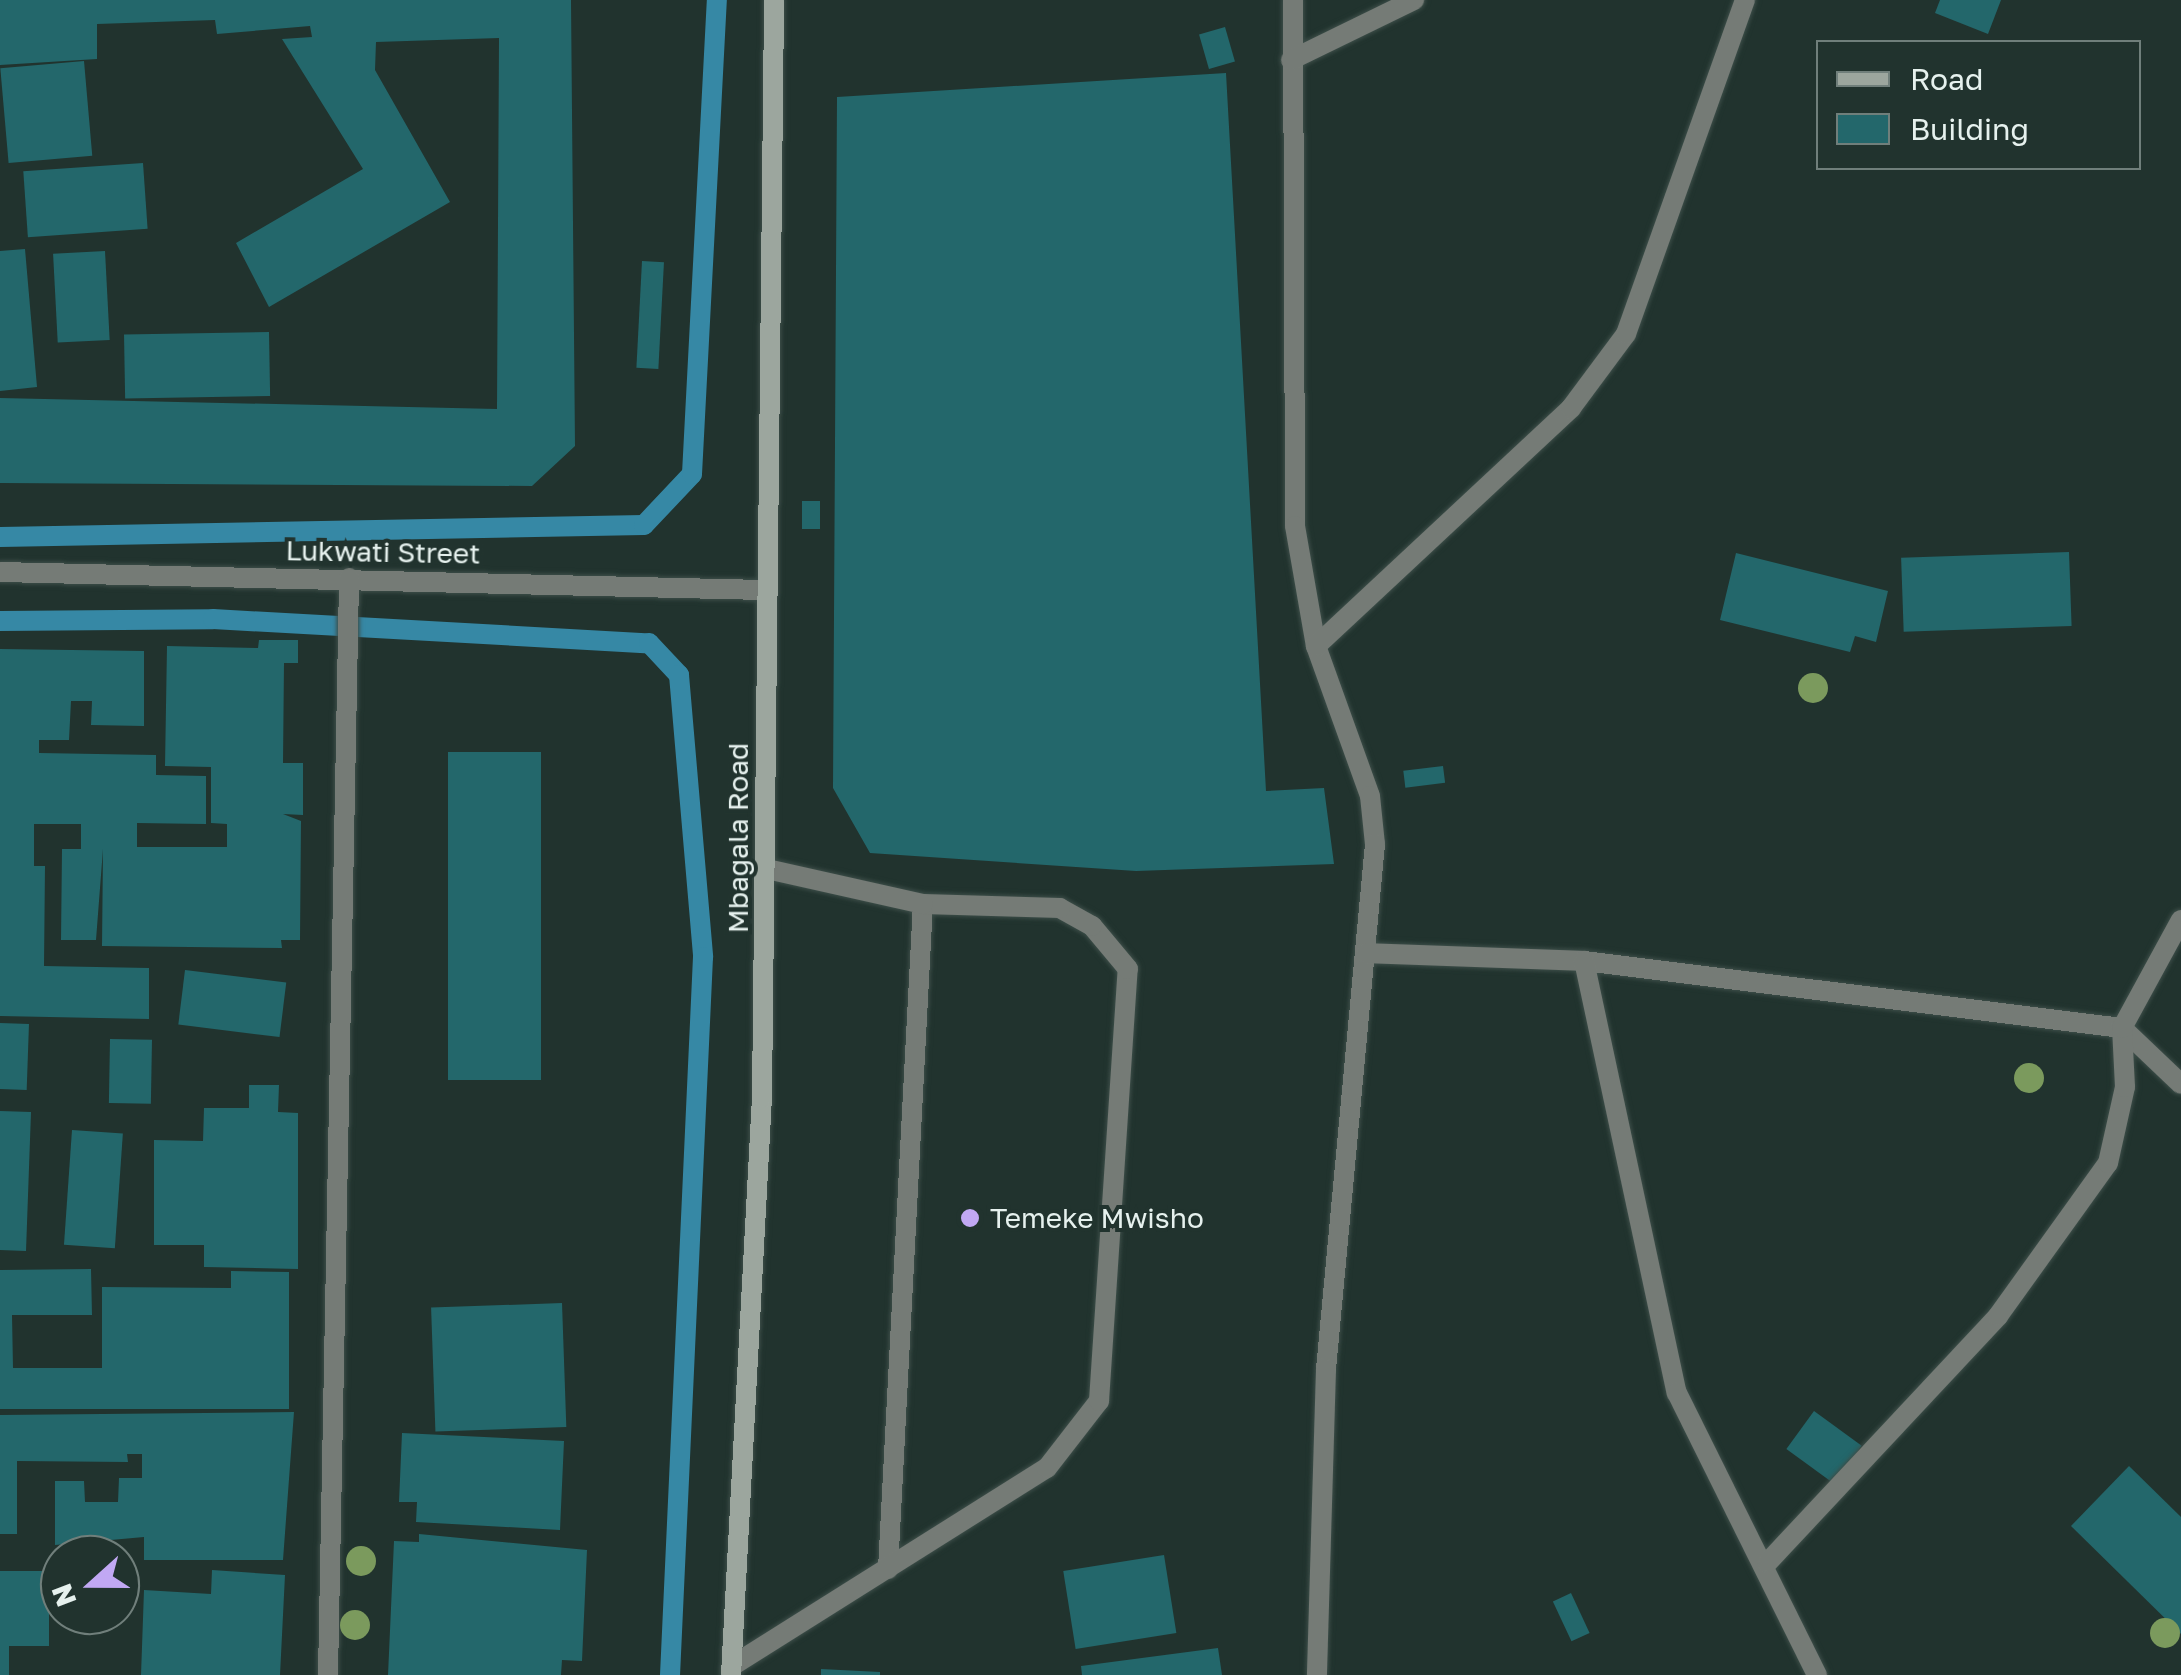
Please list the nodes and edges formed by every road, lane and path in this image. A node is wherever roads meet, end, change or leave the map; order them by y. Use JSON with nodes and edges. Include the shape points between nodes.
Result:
{"nodes":[{"id":1,"x":774,"y":0,"type":"edge"},
{"id":2,"x":1293,"y":0,"type":"edge"},
{"id":3,"x":1414,"y":0,"type":"edge"},
{"id":4,"x":1745,"y":0,"type":"edge"},
{"id":5,"x":1291,"y":60,"type":"junction"},
{"id":6,"x":0,"y":572,"type":"edge"},
{"id":7,"x":349,"y":578,"type":"junction"},
{"id":8,"x":764,"y":590,"type":"junction"},
{"id":9,"x":1316,"y":646,"type":"junction"},
{"id":10,"x":767,"y":869,"type":"junction"},
{"id":11,"x":923,"y":904,"type":"junction"},
{"id":12,"x":2181,"y":920,"type":"edge"},
{"id":13,"x":1366,"y":953,"type":"junction"},
{"id":14,"x":1584,"y":961,"type":"junction"},
{"id":15,"x":2122,"y":1028,"type":"junction"},
{"id":16,"x":2181,"y":1084,"type":"edge"},
{"id":17,"x":1768,"y":1562,"type":"junction"},
{"id":18,"x":888,"y":1569,"type":"junction"},
{"id":19,"x":732,"y":1670,"type":"edge"},
{"id":20,"x":328,"y":1675,"type":"edge"},
{"id":21,"x":1317,"y":1675,"type":"edge"},
{"id":22,"x":1817,"y":1675,"type":"edge"}],
"edges":[{"from":1,"to":8,"type":"street","name":"Mbagala Road"},
{"from":2,"to":5,"type":"street"},
{"from":3,"to":5,"type":"street"},
{"from":4,"to":9,"type":"street","via":[[1626,334],[1572,408]]},
{"from":5,"to":9,"type":"street","via":[[1294,526]]},
{"from":6,"to":7,"type":"street","name":"Lukwati Street"},
{"from":7,"to":8,"type":"street","name":"Lukwati Street"},
{"from":7,"to":20,"type":"street"},
{"from":8,"to":10,"type":"street","name":"Mbagala Road"},
{"from":9,"to":13,"type":"street","via":[[1370,796]]},
{"from":10,"to":11,"type":"street"},
{"from":10,"to":19,"type":"street","name":"Mbagala Road"},
{"from":11,"to":18,"type":"street"},
{"from":11,"to":18,"type":"street","via":[[1060,908],[1092,926],[1128,968],[1099,1401],[1047,1468]]},
{"from":12,"to":15,"type":"street"},
{"from":13,"to":14,"type":"street"},
{"from":13,"to":21,"type":"street","via":[[1326,1369]]},
{"from":14,"to":15,"type":"street"},
{"from":14,"to":17,"type":"street","via":[[1677,1392]]},
{"from":15,"to":16,"type":"street"},
{"from":15,"to":17,"type":"street","via":[[2125,1087],[2108,1163],[1998,1316]]},
{"from":17,"to":22,"type":"street"},
{"from":18,"to":19,"type":"street"}]}
